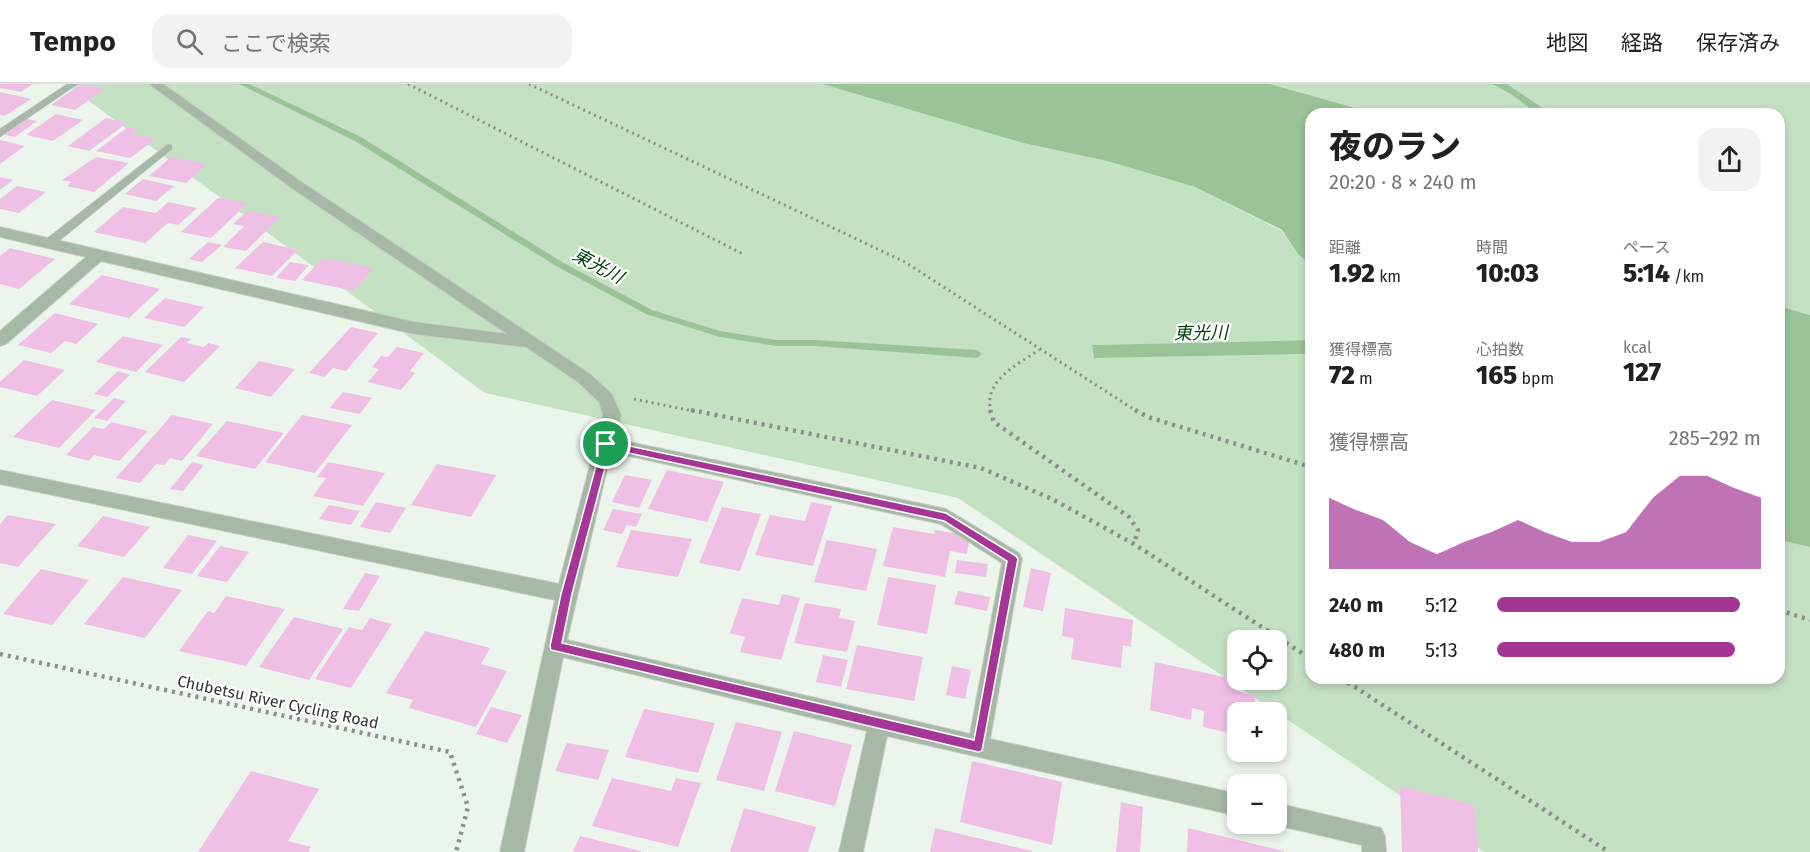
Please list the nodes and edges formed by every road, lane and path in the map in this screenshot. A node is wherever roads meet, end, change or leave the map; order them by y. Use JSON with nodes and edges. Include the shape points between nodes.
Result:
{"nodes":[{"id":1,"x":74,"y":84,"type":"edge"},
{"id":2,"x":155,"y":84,"type":"edge"},
{"id":3,"x":408,"y":84,"type":"edge"},
{"id":4,"x":529,"y":84,"type":"edge"},
{"id":5,"x":0,"y":134,"type":"edge"},
{"id":6,"x":168,"y":147,"type":"dead end"},
{"id":7,"x":0,"y":232,"type":"edge"},
{"id":8,"x":49,"y":243,"type":"junction"},
{"id":9,"x":742,"y":254,"type":"dead end"},
{"id":10,"x":98,"y":255,"type":"junction"},
{"id":11,"x":0,"y":340,"type":"edge"},
{"id":12,"x":528,"y":342,"type":"junction"},
{"id":13,"x":1039,"y":350,"type":"junction"},
{"id":14,"x":606,"y":399,"type":"junction"},
{"id":15,"x":606,"y":444,"type":"junction"},
{"id":16,"x":1305,"y":465,"type":"edge"},
{"id":17,"x":0,"y":477,"type":"edge"},
{"id":18,"x":1134,"y":544,"type":"junction"},
{"id":19,"x":566,"y":594,"type":"junction"},
{"id":20,"x":1785,"y":612,"type":"edge"},
{"id":21,"x":1810,"y":620,"type":"edge"},
{"id":22,"x":555,"y":646,"type":"junction"},
{"id":23,"x":0,"y":654,"type":"edge"},
{"id":24,"x":1305,"y":655,"type":"edge"},
{"id":25,"x":1350,"y":684,"type":"edge"},
{"id":26,"x":879,"y":724,"type":"junction"},
{"id":27,"x":978,"y":747,"type":"junction"},
{"id":28,"x":1227,"y":803,"type":"edge"},
{"id":29,"x":1287,"y":816,"type":"edge"},
{"id":30,"x":456,"y":852,"type":"edge"},
{"id":31,"x":512,"y":852,"type":"edge"},
{"id":32,"x":851,"y":852,"type":"edge"},
{"id":33,"x":1374,"y":852,"type":"edge"},
{"id":34,"x":1609,"y":852,"type":"edge"}],
"edges":[{"from":1,"to":5,"type":"lane"},
{"from":2,"to":12,"type":"street"},
{"from":3,"to":9,"type":"path"},
{"from":4,"to":13,"type":"path","via":[[905,262]]},
{"from":6,"to":8,"type":"lane"},
{"from":7,"to":8,"type":"street"},
{"from":8,"to":10,"type":"street"},
{"from":10,"to":11,"type":"street"},
{"from":10,"to":12,"type":"street","via":[[414,328]]},
{"from":12,"to":14,"type":"street","via":[[584,378]]},
{"from":13,"to":16,"type":"path","via":[[1148,417]]},
{"from":13,"to":18,"type":"path","via":[[993,384],[987,396],[994,422],[1129,517],[1138,525],[1140,534]]},
{"from":14,"to":15,"type":"street","via":[[612,415]]},
{"from":14,"to":18,"type":"path","via":[[640,398],[981,468],[1052,499]]},
{"from":15,"to":19,"type":"street"},
{"from":15,"to":27,"type":"street","via":[[946,517],[1012,559]]},
{"from":17,"to":19,"type":"street"},
{"from":18,"to":24,"type":"path"},
{"from":19,"to":22,"type":"street"},
{"from":20,"to":21,"type":"path"},
{"from":22,"to":26,"type":"street"},
{"from":22,"to":31,"type":"street"},
{"from":23,"to":30,"type":"path","name":"Chubetsu River Cycling Road","via":[[450,752],[468,807]]},
{"from":25,"to":34,"type":"path"},
{"from":26,"to":27,"type":"street"},
{"from":26,"to":32,"type":"street"},
{"from":27,"to":28,"type":"street"},
{"from":29,"to":33,"type":"street","via":[[1373,836]]}]}
